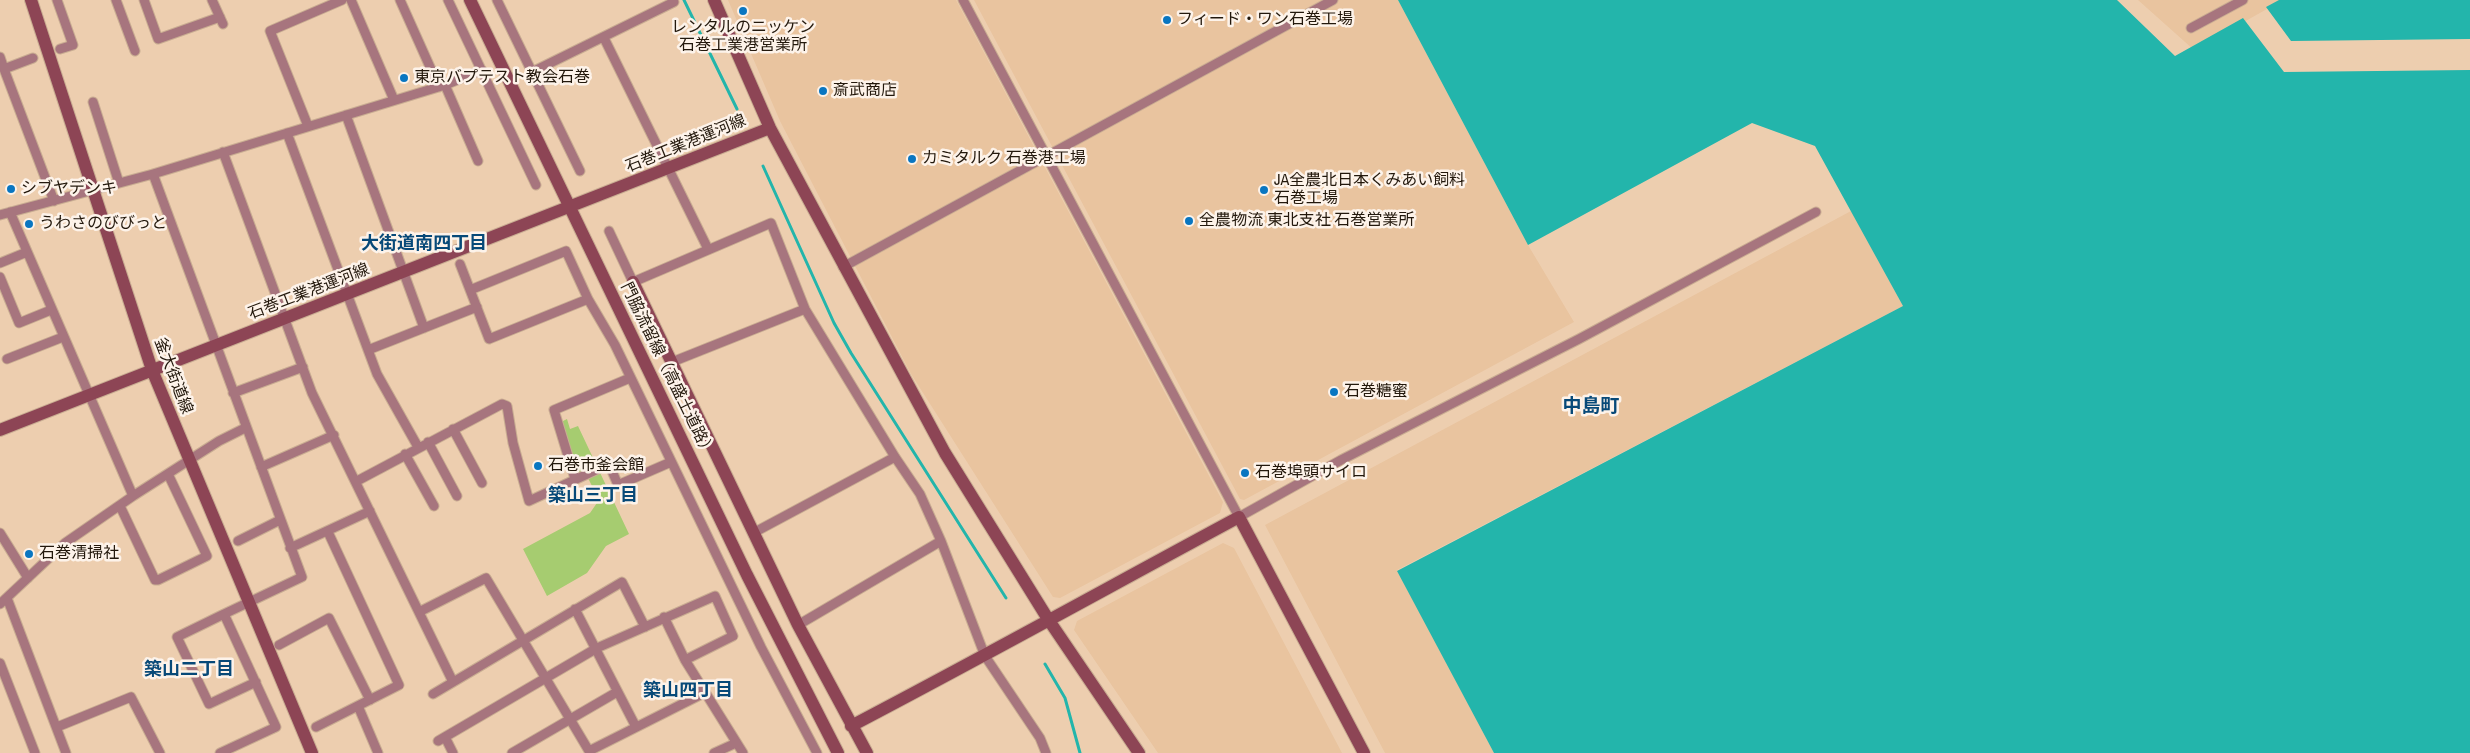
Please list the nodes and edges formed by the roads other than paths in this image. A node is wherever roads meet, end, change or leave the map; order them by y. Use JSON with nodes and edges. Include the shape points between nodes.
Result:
{"nodes":[{"id":1,"x":31,"y":0,"type":"edge"},
{"id":2,"x":57,"y":0,"type":"edge"},
{"id":3,"x":116,"y":0,"type":"edge"},
{"id":4,"x":144,"y":0,"type":"edge"},
{"id":5,"x":212,"y":0,"type":"edge"},
{"id":6,"x":342,"y":0,"type":"edge"},
{"id":7,"x":351,"y":0,"type":"edge"},
{"id":8,"x":400,"y":0,"type":"edge"},
{"id":9,"x":448,"y":0,"type":"edge"},
{"id":10,"x":470,"y":0,"type":"edge"},
{"id":11,"x":497,"y":0,"type":"edge"},
{"id":12,"x":673,"y":0,"type":"edge"},
{"id":13,"x":714,"y":0,"type":"edge"},
{"id":14,"x":963,"y":0,"type":"edge"},
{"id":15,"x":1334,"y":0,"type":"edge"},
{"id":16,"x":2243,"y":0,"type":"edge"},
{"id":17,"x":2191,"y":28,"type":"dead end"},
{"id":18,"x":604,"y":38,"type":"junction"},
{"id":19,"x":60,"y":49,"type":"dead end"},
{"id":20,"x":135,"y":51,"type":"dead end"},
{"id":21,"x":0,"y":57,"type":"edge"},
{"id":22,"x":33,"y":58,"type":"dead end"},
{"id":23,"x":4,"y":69,"type":"junction"},
{"id":24,"x":482,"y":70,"type":"junction"},
{"id":25,"x":532,"y":72,"type":"junction"},
{"id":26,"x":442,"y":86,"type":"junction"},
{"id":27,"x":394,"y":100,"type":"junction"},
{"id":28,"x":93,"y":102,"type":"dead end"},
{"id":29,"x":346,"y":115,"type":"junction"},
{"id":30,"x":308,"y":126,"type":"junction"},
{"id":31,"x":770,"y":128,"type":"junction"},
{"id":32,"x":287,"y":133,"type":"junction"},
{"id":33,"x":223,"y":152,"type":"junction"},
{"id":34,"x":1047,"y":156,"type":"junction"},
{"id":35,"x":478,"y":161,"type":"dead end"},
{"id":36,"x":668,"y":168,"type":"junction"},
{"id":37,"x":580,"y":171,"type":"dead end"},
{"id":38,"x":153,"y":174,"type":"junction"},
{"id":39,"x":119,"y":183,"type":"junction"},
{"id":40,"x":536,"y":186,"type":"dead end"},
{"id":41,"x":92,"y":190,"type":"junction"},
{"id":42,"x":54,"y":201,"type":"junction"},
{"id":43,"x":571,"y":207,"type":"junction"},
{"id":44,"x":10,"y":212,"type":"junction"},
{"id":45,"x":1816,"y":212,"type":"dead end"},
{"id":46,"x":0,"y":215,"type":"edge"},
{"id":47,"x":609,"y":231,"type":"dead end"},
{"id":48,"x":708,"y":249,"type":"junction"},
{"id":49,"x":27,"y":252,"type":"junction"},
{"id":50,"x":0,"y":263,"type":"edge"},
{"id":51,"x":460,"y":264,"type":"dead end"},
{"id":52,"x":843,"y":267,"type":"junction"},
{"id":53,"x":404,"y":272,"type":"junction"},
{"id":54,"x":0,"y":277,"type":"edge"},
{"id":55,"x":633,"y":282,"type":"junction"},
{"id":56,"x":470,"y":290,"type":"junction"},
{"id":57,"x":348,"y":294,"type":"junction"},
{"id":58,"x":588,"y":299,"type":"junction"},
{"id":59,"x":477,"y":307,"type":"junction"},
{"id":60,"x":805,"y":309,"type":"junction"},
{"id":61,"x":51,"y":310,"type":"junction"},
{"id":62,"x":285,"y":318,"type":"junction"},
{"id":63,"x":424,"y":328,"type":"junction"},
{"id":64,"x":63,"y":337,"type":"junction"},
{"id":65,"x":216,"y":345,"type":"junction"},
{"id":66,"x":368,"y":350,"type":"junction"},
{"id":67,"x":6,"y":359,"type":"dead end"},
{"id":68,"x":672,"y":362,"type":"junction"},
{"id":69,"x":303,"y":367,"type":"junction"},
{"id":70,"x":152,"y":370,"type":"junction"},
{"id":71,"x":630,"y":378,"type":"junction"},
{"id":72,"x":234,"y":393,"type":"junction"},
{"id":73,"x":89,"y":395,"type":"junction"},
{"id":74,"x":246,"y":428,"type":"junction"},
{"id":75,"x":453,"y":429,"type":"junction"},
{"id":76,"x":0,"y":430,"type":"edge"},
{"id":77,"x":334,"y":435,"type":"junction"},
{"id":78,"x":428,"y":442,"type":"junction"},
{"id":79,"x":418,"y":447,"type":"junction"},
{"id":80,"x":405,"y":454,"type":"junction"},
{"id":81,"x":895,"y":457,"type":"junction"},
{"id":82,"x":189,"y":460,"type":"junction"},
{"id":83,"x":671,"y":462,"type":"junction"},
{"id":84,"x":261,"y":466,"type":"junction"},
{"id":85,"x":168,"y":474,"type":"junction"},
{"id":86,"x":575,"y":479,"type":"junction"},
{"id":87,"x":357,"y":481,"type":"junction"},
{"id":88,"x":482,"y":483,"type":"dead end"},
{"id":89,"x":133,"y":496,"type":"junction"},
{"id":90,"x":457,"y":496,"type":"dead end"},
{"id":91,"x":120,"y":506,"type":"junction"},
{"id":92,"x":434,"y":506,"type":"dead end"},
{"id":93,"x":370,"y":512,"type":"junction"},
{"id":94,"x":1239,"y":517,"type":"junction"},
{"id":95,"x":280,"y":520,"type":"junction"},
{"id":96,"x":328,"y":532,"type":"junction"},
{"id":97,"x":755,"y":532,"type":"junction"},
{"id":98,"x":0,"y":533,"type":"edge"},
{"id":99,"x":238,"y":541,"type":"dead end"},
{"id":100,"x":941,"y":541,"type":"junction"},
{"id":101,"x":290,"y":548,"type":"junction"},
{"id":102,"x":28,"y":578,"type":"junction"},
{"id":103,"x":7,"y":598,"type":"junction"},
{"id":104,"x":248,"y":602,"type":"junction"},
{"id":105,"x":0,"y":604,"type":"edge"},
{"id":106,"x":575,"y":609,"type":"junction"},
{"id":107,"x":419,"y":612,"type":"junction"},
{"id":108,"x":224,"y":614,"type":"junction"},
{"id":109,"x":664,"y":617,"type":"junction"},
{"id":110,"x":1048,"y":619,"type":"junction"},
{"id":111,"x":798,"y":625,"type":"junction"},
{"id":112,"x":645,"y":626,"type":"junction"},
{"id":113,"x":523,"y":640,"type":"junction"},
{"id":114,"x":279,"y":645,"type":"dead end"},
{"id":115,"x":597,"y":648,"type":"junction"},
{"id":116,"x":985,"y":656,"type":"junction"},
{"id":117,"x":684,"y":660,"type":"junction"},
{"id":118,"x":0,"y":663,"type":"edge"},
{"id":119,"x":547,"y":678,"type":"junction"},
{"id":120,"x":256,"y":682,"type":"junction"},
{"id":121,"x":453,"y":682,"type":"junction"},
{"id":122,"x":617,"y":692,"type":"junction"},
{"id":123,"x":704,"y":693,"type":"junction"},
{"id":124,"x":432,"y":694,"type":"dead end"},
{"id":125,"x":370,"y":700,"type":"junction"},
{"id":126,"x":358,"y":706,"type":"junction"},
{"id":127,"x":570,"y":719,"type":"junction"},
{"id":128,"x":636,"y":726,"type":"junction"},
{"id":129,"x":851,"y":726,"type":"junction"},
{"id":130,"x":316,"y":727,"type":"dead end"},
{"id":131,"x":57,"y":728,"type":"junction"},
{"id":132,"x":736,"y":743,"type":"junction"},
{"id":133,"x":589,"y":752,"type":"edge"},
{"id":134,"x":34,"y":753,"type":"edge"},
{"id":135,"x":66,"y":753,"type":"edge"},
{"id":136,"x":160,"y":753,"type":"edge"},
{"id":137,"x":220,"y":753,"type":"edge"},
{"id":138,"x":312,"y":753,"type":"edge"},
{"id":139,"x":378,"y":753,"type":"edge"},
{"id":140,"x":453,"y":753,"type":"edge"},
{"id":141,"x":512,"y":753,"type":"edge"},
{"id":142,"x":714,"y":753,"type":"edge"},
{"id":143,"x":742,"y":753,"type":"edge"},
{"id":144,"x":817,"y":753,"type":"edge"},
{"id":145,"x":838,"y":753,"type":"edge"},
{"id":146,"x":867,"y":753,"type":"edge"},
{"id":147,"x":1046,"y":753,"type":"edge"},
{"id":148,"x":1139,"y":753,"type":"edge"},
{"id":149,"x":1364,"y":753,"type":"edge"}],
"edges":[{"from":1,"to":41,"type":"street","name":"釜大街道線"},
{"from":2,"to":19,"type":"street","via":[[73,45]]},
{"from":3,"to":20,"type":"street"},
{"from":4,"to":5,"type":"street","via":[[158,39],[222,20]]},
{"from":6,"to":30,"type":"street","via":[[270,31]]},
{"from":7,"to":27,"type":"street"},
{"from":8,"to":26,"type":"street"},
{"from":9,"to":24,"type":"street"},
{"from":10,"to":43,"type":"street","name":"門脇流留線（高盛土道路）"},
{"from":11,"to":25,"type":"street"},
{"from":12,"to":18,"type":"street"},
{"from":13,"to":31,"type":"street"},
{"from":14,"to":34,"type":"street"},
{"from":15,"to":34,"type":"street"},
{"from":16,"to":17,"type":"street"},
{"from":18,"to":25,"type":"street"},
{"from":18,"to":36,"type":"street"},
{"from":21,"to":23,"type":"street"},
{"from":22,"to":23,"type":"street"},
{"from":23,"to":42,"type":"street"},
{"from":24,"to":26,"type":"street"},
{"from":24,"to":40,"type":"street"},
{"from":25,"to":37,"type":"street"},
{"from":26,"to":27,"type":"street"},
{"from":26,"to":35,"type":"street"},
{"from":27,"to":29,"type":"street"},
{"from":28,"to":39,"type":"street"},
{"from":29,"to":30,"type":"street"},
{"from":29,"to":53,"type":"street"},
{"from":30,"to":32,"type":"street"},
{"from":31,"to":36,"type":"street","name":"石巻工業港運河線"},
{"from":31,"to":52,"type":"street"},
{"from":32,"to":33,"type":"street"},
{"from":32,"to":57,"type":"street"},
{"from":33,"to":38,"type":"street"},
{"from":33,"to":62,"type":"street"},
{"from":34,"to":52,"type":"street"},
{"from":34,"to":94,"type":"street"},
{"from":36,"to":43,"type":"street","name":"石巻工業港運河線"},
{"from":36,"to":48,"type":"street"},
{"from":38,"to":39,"type":"street"},
{"from":38,"to":65,"type":"street"},
{"from":39,"to":41,"type":"street"},
{"from":41,"to":42,"type":"street"},
{"from":41,"to":70,"type":"street","name":"釜大街道線"},
{"from":42,"to":44,"type":"street"},
{"from":43,"to":53,"type":"street","name":"石巻工業港運河線"},
{"from":43,"to":145,"type":"street","name":"門脇流留線（高盛土道路）","via":[[747,575]]},
{"from":44,"to":46,"type":"street"},
{"from":44,"to":49,"type":"street"},
{"from":45,"to":94,"type":"street","via":[[1579,339],[1341,460]]},
{"from":47,"to":55,"type":"street"},
{"from":48,"to":55,"type":"street"},
{"from":48,"to":60,"type":"street","via":[[771,223]]},
{"from":49,"to":50,"type":"street"},
{"from":49,"to":61,"type":"street"},
{"from":51,"to":56,"type":"street"},
{"from":52,"to":110,"type":"street","via":[[945,453]]},
{"from":53,"to":57,"type":"street","name":"石巻工業港運河線"},
{"from":53,"to":63,"type":"street"},
{"from":54,"to":61,"type":"street","via":[[19,323]]},
{"from":55,"to":68,"type":"street"},
{"from":56,"to":58,"type":"street","via":[[566,251]]},
{"from":56,"to":59,"type":"street"},
{"from":57,"to":62,"type":"street","name":"石巻工業港運河線"},
{"from":57,"to":66,"type":"street"},
{"from":58,"to":59,"type":"street","via":[[489,338]]},
{"from":58,"to":71,"type":"street"},
{"from":59,"to":63,"type":"street"},
{"from":60,"to":68,"type":"street"},
{"from":60,"to":81,"type":"street"},
{"from":61,"to":64,"type":"street"},
{"from":62,"to":65,"type":"street","name":"石巻工業港運河線"},
{"from":62,"to":69,"type":"street"},
{"from":63,"to":66,"type":"street"},
{"from":64,"to":67,"type":"street"},
{"from":64,"to":73,"type":"street"},
{"from":65,"to":70,"type":"street","name":"石巻工業港運河線"},
{"from":65,"to":72,"type":"street"},
{"from":66,"to":79,"type":"street","via":[[377,374]]},
{"from":68,"to":97,"type":"street"},
{"from":69,"to":72,"type":"street"},
{"from":69,"to":77,"type":"street","via":[[312,393]]},
{"from":70,"to":73,"type":"street","name":"石巻工業港運河線"},
{"from":70,"to":82,"type":"street","name":"釜大街道線"},
{"from":71,"to":83,"type":"street"},
{"from":71,"to":86,"type":"street","via":[[554,410]]},
{"from":72,"to":74,"type":"street"},
{"from":73,"to":76,"type":"street","name":"石巻工業港運河線"},
{"from":73,"to":89,"type":"street"},
{"from":74,"to":82,"type":"street"},
{"from":74,"to":84,"type":"street"},
{"from":75,"to":78,"type":"street"},
{"from":75,"to":86,"type":"street","via":[[502,404],[508,406],[513,443],[528,501]]},
{"from":75,"to":88,"type":"street"},
{"from":77,"to":84,"type":"street"},
{"from":77,"to":87,"type":"street"},
{"from":78,"to":79,"type":"street"},
{"from":78,"to":90,"type":"street"},
{"from":79,"to":80,"type":"street"},
{"from":80,"to":87,"type":"street"},
{"from":80,"to":92,"type":"street"},
{"from":81,"to":97,"type":"street"},
{"from":81,"to":100,"type":"street","via":[[920,494]]},
{"from":82,"to":85,"type":"street"},
{"from":82,"to":104,"type":"street","name":"釜大街道線"},
{"from":83,"to":86,"type":"street","via":[[618,485],[608,464]]},
{"from":83,"to":144,"type":"street","via":[[761,647]]},
{"from":84,"to":95,"type":"street"},
{"from":85,"to":89,"type":"street"},
{"from":85,"to":91,"type":"street","via":[[207,556],[155,580]]},
{"from":87,"to":93,"type":"street"},
{"from":89,"to":91,"type":"street"},
{"from":91,"to":102,"type":"street","via":[[65,543]]},
{"from":93,"to":96,"type":"street"},
{"from":93,"to":107,"type":"street"},
{"from":94,"to":110,"type":"street"},
{"from":94,"to":149,"type":"street"},
{"from":95,"to":99,"type":"street"},
{"from":95,"to":101,"type":"street"},
{"from":96,"to":101,"type":"street"},
{"from":96,"to":125,"type":"street","via":[[399,685]]},
{"from":97,"to":111,"type":"street"},
{"from":98,"to":102,"type":"street"},
{"from":100,"to":111,"type":"street"},
{"from":100,"to":116,"type":"street"},
{"from":101,"to":104,"type":"street","via":[[302,577]]},
{"from":102,"to":103,"type":"street"},
{"from":103,"to":105,"type":"street"},
{"from":103,"to":131,"type":"street"},
{"from":104,"to":108,"type":"street"},
{"from":104,"to":138,"type":"street","name":"釜大街道線"},
{"from":106,"to":112,"type":"street","via":[[622,582]]},
{"from":106,"to":113,"type":"street"},
{"from":106,"to":115,"type":"street"},
{"from":107,"to":113,"type":"street","via":[[486,578]]},
{"from":107,"to":121,"type":"street"},
{"from":108,"to":120,"type":"street"},
{"from":108,"to":120,"type":"street","via":[[177,637],[209,704]]},
{"from":109,"to":112,"type":"street"},
{"from":109,"to":117,"type":"street"},
{"from":109,"to":117,"type":"street","via":[[715,596],[730,626],[732,636]]},
{"from":110,"to":116,"type":"street"},
{"from":110,"to":148,"type":"street"},
{"from":111,"to":129,"type":"street"},
{"from":112,"to":115,"type":"street"},
{"from":113,"to":119,"type":"street"},
{"from":113,"to":121,"type":"street"},
{"from":114,"to":125,"type":"street","via":[[329,618]]},
{"from":115,"to":119,"type":"street"},
{"from":115,"to":122,"type":"street"},
{"from":116,"to":129,"type":"street"},
{"from":116,"to":147,"type":"street","via":[[1040,738]]},
{"from":117,"to":123,"type":"street"},
{"from":118,"to":134,"type":"street"},
{"from":119,"to":127,"type":"street"},
{"from":119,"to":140,"type":"street","via":[[442,739]]},
{"from":120,"to":137,"type":"street","via":[[276,727]]},
{"from":121,"to":124,"type":"street"},
{"from":122,"to":127,"type":"street"},
{"from":122,"to":128,"type":"street"},
{"from":123,"to":128,"type":"street"},
{"from":123,"to":132,"type":"street"},
{"from":125,"to":126,"type":"street"},
{"from":126,"to":130,"type":"street"},
{"from":126,"to":139,"type":"street"},
{"from":127,"to":133,"type":"street"},
{"from":127,"to":141,"type":"street"},
{"from":128,"to":133,"type":"street"},
{"from":129,"to":146,"type":"street"},
{"from":131,"to":135,"type":"street"},
{"from":131,"to":136,"type":"street","via":[[131,697]]},
{"from":132,"to":142,"type":"street"},
{"from":132,"to":143,"type":"street"}]}
